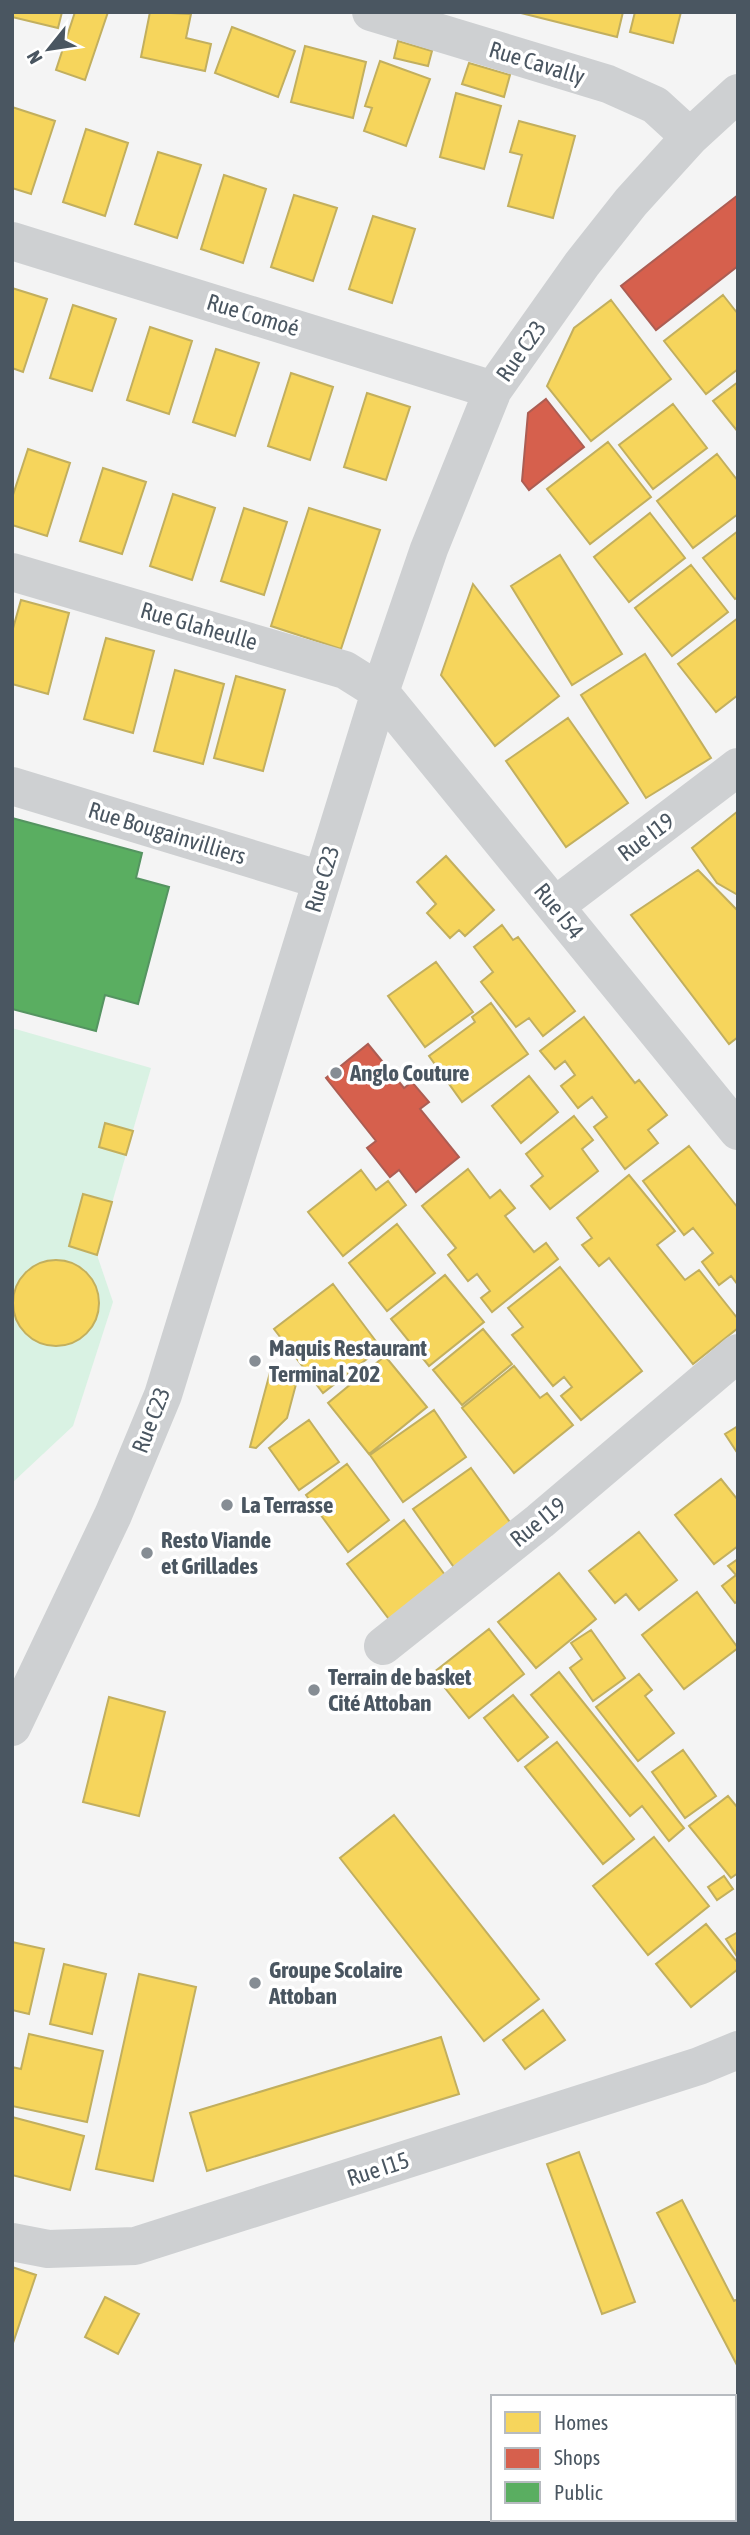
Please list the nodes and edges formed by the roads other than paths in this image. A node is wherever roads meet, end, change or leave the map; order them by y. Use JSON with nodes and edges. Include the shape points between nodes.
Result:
{"nodes":[{"id":1,"x":371,"y":12,"type":"edge"},
{"id":2,"x":738,"y":93,"type":"edge"},
{"id":3,"x":690,"y":137,"type":"junction"},
{"id":4,"x":12,"y":241,"type":"edge"},
{"id":5,"x":493,"y":390,"type":"junction"},
{"id":6,"x":12,"y":572,"type":"edge"},
{"id":7,"x":380,"y":692,"type":"junction"},
{"id":8,"x":738,"y":767,"type":"edge"},
{"id":9,"x":12,"y":786,"type":"edge"},
{"id":10,"x":321,"y":880,"type":"junction"},
{"id":11,"x":555,"y":906,"type":"junction"},
{"id":12,"x":738,"y":1131,"type":"edge"},
{"id":13,"x":738,"y":1353,"type":"edge"},
{"id":14,"x":383,"y":1646,"type":"dead end"},
{"id":15,"x":12,"y":1727,"type":"edge"},
{"id":16,"x":738,"y":2050,"type":"edge"},
{"id":17,"x":12,"y":2242,"type":"edge"}],
"edges":[{"from":1,"to":3,"type":"street","name":"Rue Cavally","via":[[608,84],[655,105]]},
{"from":2,"to":3,"type":"street","name":"Rue C23"},
{"from":3,"to":5,"type":"street","name":"Rue C23","via":[[582,264]]},
{"from":4,"to":5,"type":"street","name":"Rue Comoé"},
{"from":5,"to":7,"type":"street","name":"Rue C23","via":[[429,549]]},
{"from":6,"to":7,"type":"street","name":"Rue Glaheulle","via":[[345,670]]},
{"from":7,"to":10,"type":"street","name":"Rue C23"},
{"from":7,"to":11,"type":"street","name":"Rue I54"},
{"from":8,"to":11,"type":"street","name":"Rue I19"},
{"from":9,"to":10,"type":"street","name":"Rue Bougainvilliers"},
{"from":10,"to":15,"type":"street","name":"Rue C23","via":[[163,1395],[113,1515]]},
{"from":11,"to":12,"type":"street","name":"Rue I54"},
{"from":13,"to":14,"type":"street","name":"Rue I19","via":[[540,1521]]},
{"from":16,"to":17,"type":"street","name":"Rue I15","via":[[135,2246],[48,2249]]}]}
